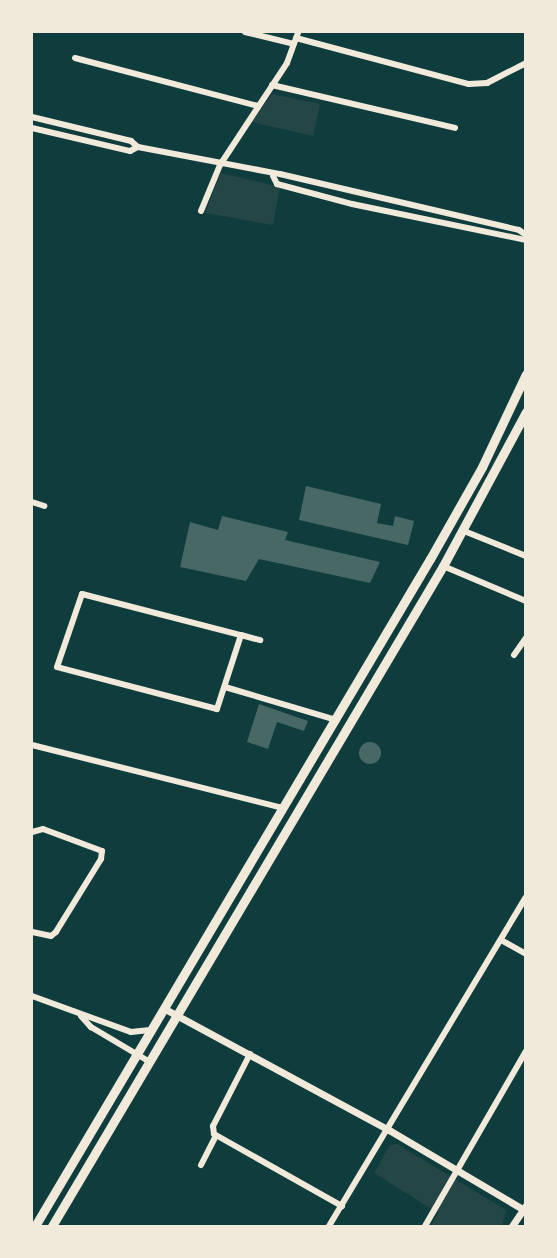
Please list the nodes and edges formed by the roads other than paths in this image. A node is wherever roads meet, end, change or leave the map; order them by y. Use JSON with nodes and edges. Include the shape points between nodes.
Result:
{"nodes":[{"id":1,"x":245,"y":32,"type":"edge"},
{"id":2,"x":295,"y":36,"type":"edge"},
{"id":3,"x":75,"y":58,"type":"dead end"},
{"id":4,"x":526,"y":63,"type":"edge"},
{"id":5,"x":272,"y":85,"type":"junction"},
{"id":6,"x":258,"y":106,"type":"junction"},
{"id":7,"x":32,"y":117,"type":"edge"},
{"id":8,"x":58,"y":123,"type":"junction"},
{"id":9,"x":32,"y":128,"type":"edge"},
{"id":10,"x":455,"y":128,"type":"dead end"},
{"id":11,"x":55,"y":133,"type":"junction"},
{"id":12,"x":138,"y":147,"type":"junction"},
{"id":13,"x":220,"y":165,"type":"junction"},
{"id":14,"x":273,"y":176,"type":"junction"},
{"id":15,"x":355,"y":193,"type":"junction"},
{"id":16,"x":352,"y":204,"type":"junction"},
{"id":17,"x":432,"y":210,"type":"junction"},
{"id":18,"x":201,"y":211,"type":"dead end"},
{"id":19,"x":430,"y":222,"type":"junction"},
{"id":20,"x":526,"y":237,"type":"edge"},
{"id":21,"x":526,"y":374,"type":"edge"},
{"id":22,"x":526,"y":412,"type":"edge"},
{"id":23,"x":32,"y":502,"type":"edge"},
{"id":24,"x":44,"y":506,"type":"dead end"},
{"id":25,"x":464,"y":531,"type":"junction"},
{"id":26,"x":526,"y":556,"type":"edge"},
{"id":27,"x":443,"y":566,"type":"junction"},
{"id":28,"x":526,"y":601,"type":"edge"},
{"id":29,"x":241,"y":635,"type":"junction"},
{"id":30,"x":525,"y":638,"type":"edge"},
{"id":31,"x":260,"y":640,"type":"dead end"},
{"id":32,"x":514,"y":655,"type":"dead end"},
{"id":33,"x":225,"y":687,"type":"junction"},
{"id":34,"x":333,"y":719,"type":"junction"},
{"id":35,"x":32,"y":745,"type":"edge"},
{"id":36,"x":282,"y":808,"type":"junction"},
{"id":37,"x":32,"y":832,"type":"edge"},
{"id":38,"x":526,"y":897,"type":"edge"},
{"id":39,"x":32,"y":932,"type":"edge"},
{"id":40,"x":501,"y":940,"type":"junction"},
{"id":41,"x":526,"y":954,"type":"edge"},
{"id":42,"x":32,"y":996,"type":"edge"},
{"id":43,"x":165,"y":1009,"type":"junction"},
{"id":44,"x":177,"y":1015,"type":"junction"},
{"id":45,"x":81,"y":1016,"type":"junction"},
{"id":46,"x":150,"y":1030,"type":"junction"},
{"id":47,"x":526,"y":1051,"type":"edge"},
{"id":48,"x":136,"y":1053,"type":"junction"},
{"id":49,"x":250,"y":1054,"type":"junction"},
{"id":50,"x":150,"y":1062,"type":"junction"},
{"id":51,"x":389,"y":1130,"type":"junction"},
{"id":52,"x":216,"y":1136,"type":"junction"},
{"id":53,"x":201,"y":1165,"type":"dead end"},
{"id":54,"x":460,"y":1171,"type":"junction"},
{"id":55,"x":342,"y":1206,"type":"junction"},
{"id":56,"x":525,"y":1208,"type":"edge"},
{"id":57,"x":35,"y":1227,"type":"edge"},
{"id":58,"x":52,"y":1227,"type":"edge"},
{"id":59,"x":329,"y":1227,"type":"edge"},
{"id":60,"x":425,"y":1227,"type":"edge"},
{"id":61,"x":512,"y":1227,"type":"edge"}],
"edges":[{"from":1,"to":2,"type":"street"},
{"from":2,"to":4,"type":"street","via":[[469,84],[487,83]]},
{"from":2,"to":5,"type":"street"},
{"from":3,"to":6,"type":"street"},
{"from":5,"to":6,"type":"street"},
{"from":5,"to":10,"type":"street"},
{"from":6,"to":13,"type":"street"},
{"from":7,"to":8,"type":"street"},
{"from":8,"to":11,"type":"street"},
{"from":8,"to":12,"type":"street","via":[[131,141]]},
{"from":9,"to":11,"type":"street"},
{"from":11,"to":12,"type":"street","via":[[130,150]]},
{"from":12,"to":13,"type":"street"},
{"from":13,"to":14,"type":"street"},
{"from":13,"to":18,"type":"street"},
{"from":14,"to":15,"type":"street"},
{"from":14,"to":16,"type":"street","via":[[277,184]]},
{"from":15,"to":16,"type":"street"},
{"from":15,"to":17,"type":"street"},
{"from":16,"to":19,"type":"street"},
{"from":17,"to":19,"type":"street"},
{"from":17,"to":20,"type":"street","via":[[519,230]]},
{"from":19,"to":20,"type":"street"},
{"from":21,"to":34,"type":"main road","via":[[482,467]]},
{"from":22,"to":25,"type":"main road"},
{"from":23,"to":24,"type":"street"},
{"from":25,"to":26,"type":"street"},
{"from":25,"to":27,"type":"main road"},
{"from":27,"to":28,"type":"street"},
{"from":27,"to":44,"type":"main road"},
{"from":29,"to":31,"type":"street"},
{"from":29,"to":33,"type":"street"},
{"from":29,"to":33,"type":"street","via":[[82,594],[57,667],[217,709]]},
{"from":30,"to":32,"type":"street"},
{"from":33,"to":34,"type":"street"},
{"from":34,"to":36,"type":"main road"},
{"from":35,"to":36,"type":"street"},
{"from":36,"to":43,"type":"main road"},
{"from":37,"to":39,"type":"street","via":[[43,829],[102,850],[101,859],[56,932],[51,936]]},
{"from":38,"to":40,"type":"street"},
{"from":40,"to":41,"type":"street"},
{"from":40,"to":51,"type":"street"},
{"from":42,"to":45,"type":"street"},
{"from":43,"to":44,"type":"street"},
{"from":43,"to":46,"type":"main road"},
{"from":44,"to":49,"type":"street"},
{"from":44,"to":50,"type":"main road"},
{"from":45,"to":46,"type":"street","via":[[103,1018],[131,1031]]},
{"from":45,"to":48,"type":"street","via":[[91,1027]]},
{"from":46,"to":48,"type":"main road"},
{"from":47,"to":54,"type":"street"},
{"from":48,"to":50,"type":"street"},
{"from":48,"to":57,"type":"main road"},
{"from":49,"to":51,"type":"street"},
{"from":49,"to":52,"type":"street","via":[[213,1126]]},
{"from":50,"to":58,"type":"main road"},
{"from":51,"to":54,"type":"street"},
{"from":51,"to":55,"type":"street"},
{"from":52,"to":53,"type":"street"},
{"from":52,"to":55,"type":"street"},
{"from":54,"to":56,"type":"street"},
{"from":54,"to":60,"type":"street"},
{"from":55,"to":59,"type":"street"},
{"from":56,"to":61,"type":"street"}]}
